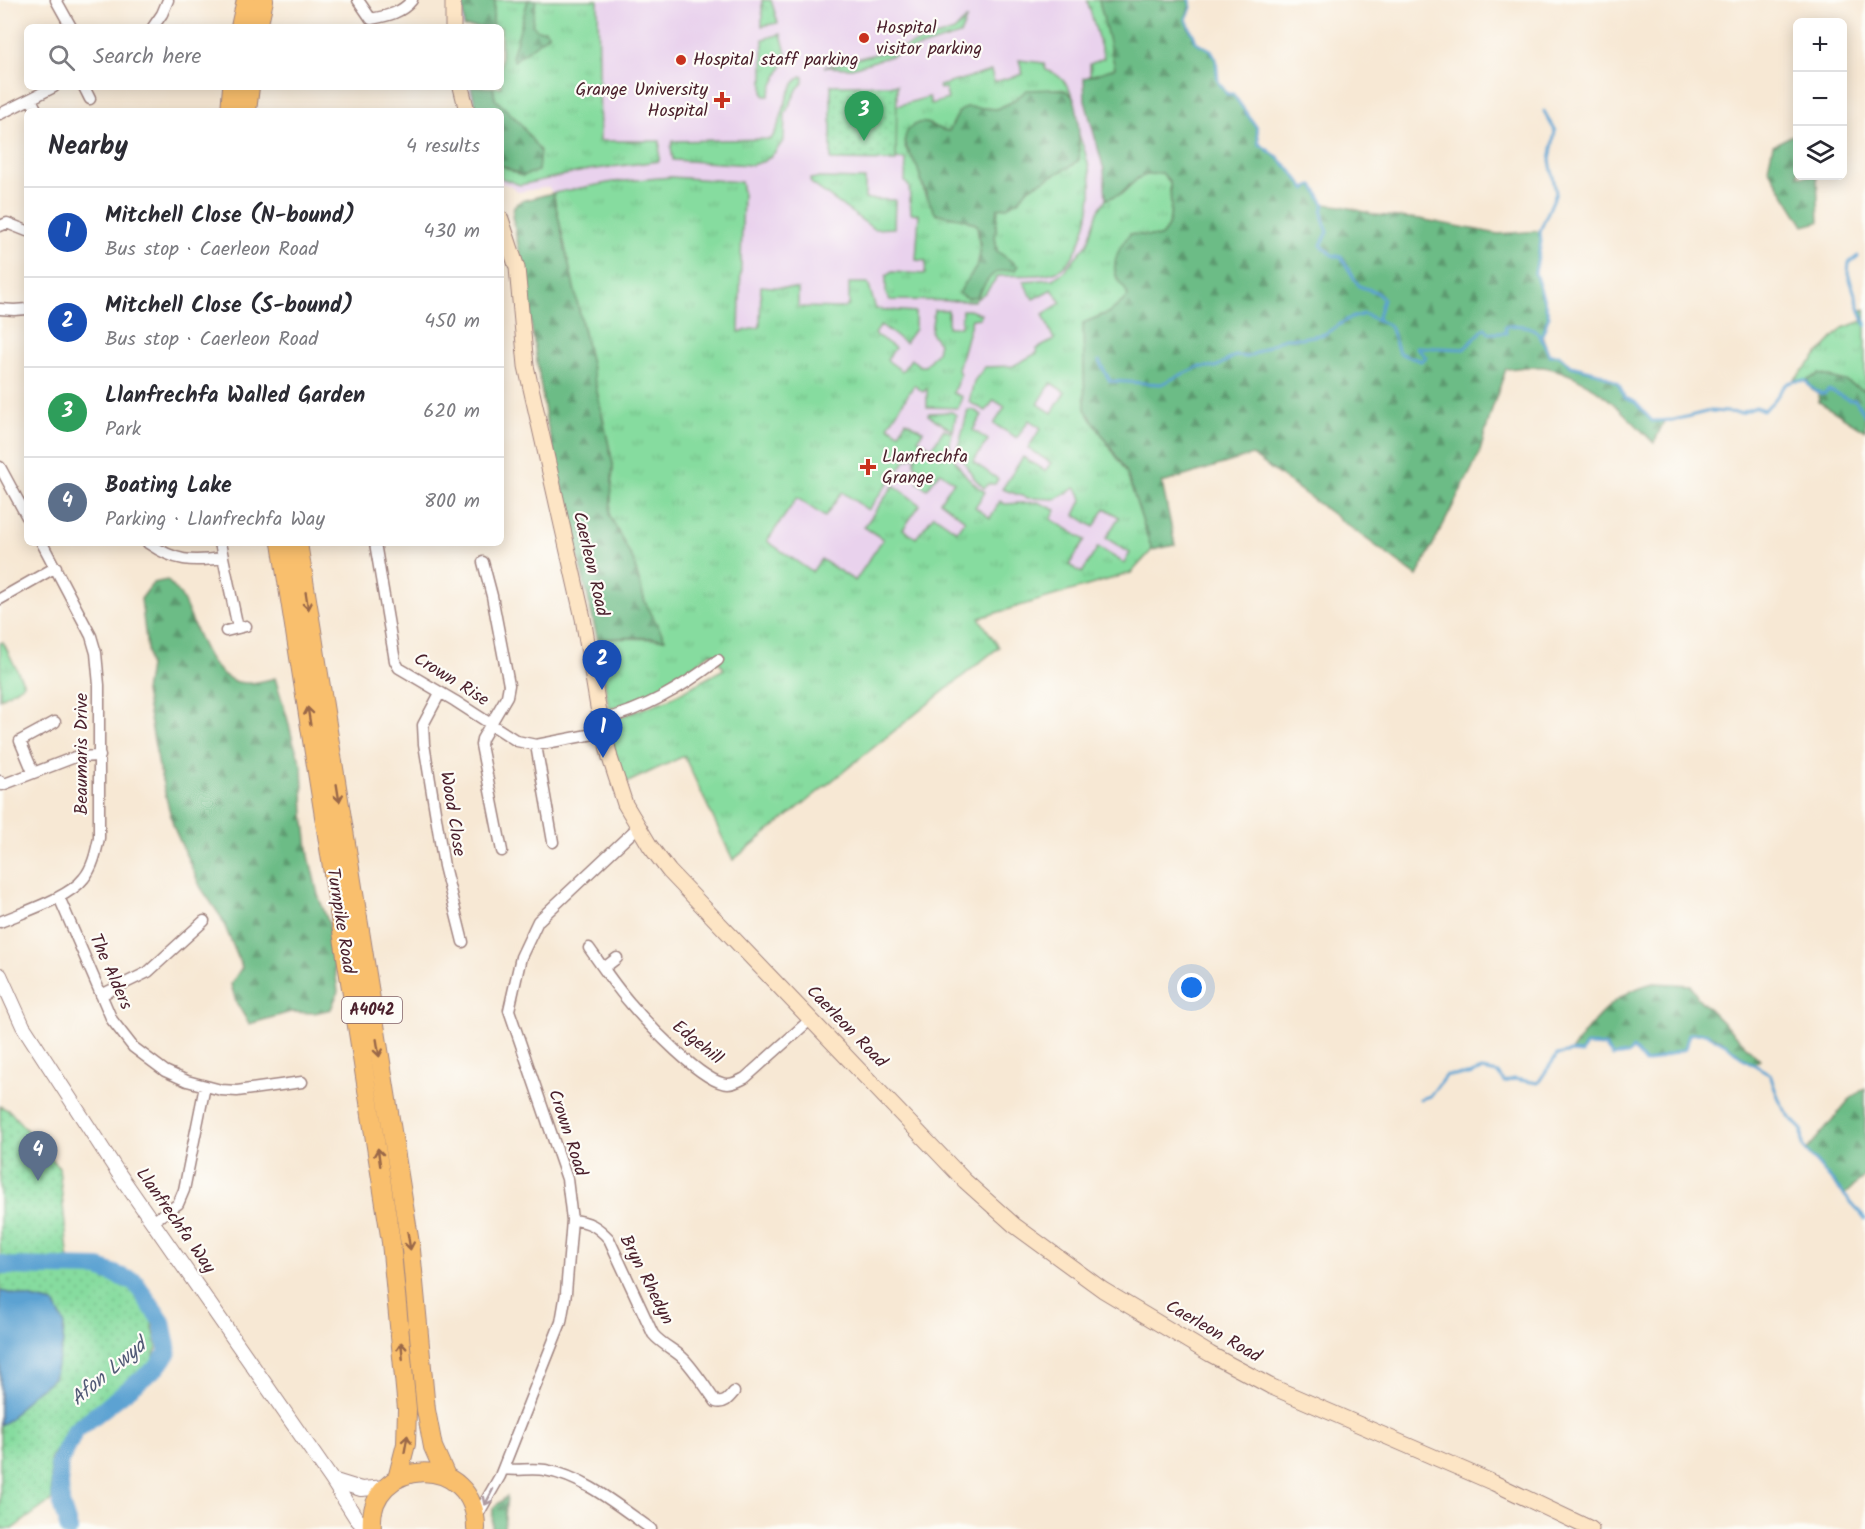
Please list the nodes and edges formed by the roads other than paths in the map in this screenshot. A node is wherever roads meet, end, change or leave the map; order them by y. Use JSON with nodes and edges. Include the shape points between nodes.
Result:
{"nodes":[{"id":1,"x":56,"y":0,"type":"edge"},
{"id":2,"x":168,"y":0,"type":"edge"},
{"id":3,"x":246,"y":0,"type":"edge"},
{"id":4,"x":264,"y":0,"type":"edge"},
{"id":5,"x":358,"y":0,"type":"edge"},
{"id":6,"x":412,"y":0,"type":"edge"},
{"id":7,"x":453,"y":0,"type":"edge"},
{"id":8,"x":69,"y":24,"type":"edge"},
{"id":9,"x":155,"y":24,"type":"edge"},
{"id":10,"x":241,"y":24,"type":"edge"},
{"id":11,"x":259,"y":24,"type":"edge"},
{"id":12,"x":453,"y":24,"type":"edge"},
{"id":13,"x":48,"y":90,"type":"edge"},
{"id":14,"x":86,"y":90,"type":"edge"},
{"id":15,"x":232,"y":90,"type":"edge"},
{"id":16,"x":250,"y":90,"type":"edge"},
{"id":17,"x":462,"y":90,"type":"edge"},
{"id":18,"x":31,"y":99,"type":"junction"},
{"id":19,"x":90,"y":99,"type":"dead end"},
{"id":20,"x":36,"y":108,"type":"edge"},
{"id":21,"x":230,"y":108,"type":"edge"},
{"id":22,"x":247,"y":108,"type":"edge"},
{"id":23,"x":466,"y":108,"type":"edge"},
{"id":24,"x":0,"y":114,"type":"edge"},
{"id":25,"x":4,"y":224,"type":"edge"},
{"id":26,"x":24,"y":230,"type":"edge"},
{"id":27,"x":504,"y":230,"type":"edge"},
{"id":28,"x":0,"y":309,"type":"edge"},
{"id":29,"x":24,"y":309,"type":"edge"},
{"id":30,"x":0,"y":467,"type":"edge"},
{"id":31,"x":24,"y":511,"type":"edge"},
{"id":32,"x":44,"y":546,"type":"edge"},
{"id":33,"x":153,"y":546,"type":"edge"},
{"id":34,"x":221,"y":546,"type":"edge"},
{"id":35,"x":281,"y":546,"type":"edge"},
{"id":36,"x":298,"y":546,"type":"edge"},
{"id":37,"x":376,"y":546,"type":"edge"},
{"id":38,"x":223,"y":558,"type":"junction"},
{"id":39,"x":483,"y":562,"type":"dead end"},
{"id":40,"x":56,"y":567,"type":"junction"},
{"id":41,"x":0,"y":599,"type":"edge"},
{"id":42,"x":226,"y":631,"type":"dead end"},
{"id":43,"x":718,"y":660,"type":"dead end"},
{"id":44,"x":440,"y":693,"type":"junction"},
{"id":45,"x":55,"y":722,"type":"dead end"},
{"id":46,"x":490,"y":724,"type":"junction"},
{"id":47,"x":603,"y":726,"type":"junction"},
{"id":48,"x":536,"y":745,"type":"junction"},
{"id":49,"x":100,"y":756,"type":"junction"},
{"id":50,"x":33,"y":772,"type":"junction"},
{"id":51,"x":0,"y":781,"type":"edge"},
{"id":52,"x":638,"y":827,"type":"junction"},
{"id":53,"x":553,"y":842,"type":"dead end"},
{"id":54,"x":502,"y":850,"type":"dead end"},
{"id":55,"x":59,"y":897,"type":"junction"},
{"id":56,"x":0,"y":921,"type":"edge"},
{"id":57,"x":204,"y":921,"type":"dead end"},
{"id":58,"x":463,"y":942,"type":"dead end"},
{"id":59,"x":589,"y":948,"type":"dead end"},
{"id":60,"x":617,"y":958,"type":"dead end"},
{"id":61,"x":604,"y":968,"type":"junction"},
{"id":62,"x":0,"y":975,"type":"edge"},
{"id":63,"x":101,"y":995,"type":"junction"},
{"id":64,"x":811,"y":1020,"type":"junction"},
{"id":65,"x":302,"y":1082,"type":"dead end"},
{"id":66,"x":205,"y":1086,"type":"junction"},
{"id":67,"x":572,"y":1220,"type":"junction"},
{"id":68,"x":152,"y":1222,"type":"junction"},
{"id":69,"x":734,"y":1392,"type":"dead end"},
{"id":70,"x":502,"y":1472,"type":"junction"},
{"id":71,"x":446,"y":1476,"type":"junction"},
{"id":72,"x":333,"y":1480,"type":"junction"},
{"id":73,"x":392,"y":1483,"type":"junction"},
{"id":74,"x":476,"y":1524,"type":"edge"},
{"id":75,"x":645,"y":1528,"type":"edge"},
{"id":76,"x":366,"y":1529,"type":"edge"},
{"id":77,"x":372,"y":1529,"type":"edge"},
{"id":78,"x":1591,"y":1529,"type":"edge"}],
"edges":[{"from":1,"to":8,"type":"street"},
{"from":2,"to":9,"type":"street"},
{"from":3,"to":10,"type":"highway"},
{"from":4,"to":11,"type":"highway"},
{"from":5,"to":6,"type":"street","via":[[371,19],[406,8]]},
{"from":7,"to":12,"type":"main road"},
{"from":13,"to":18,"type":"street"},
{"from":14,"to":19,"type":"street"},
{"from":15,"to":21,"type":"highway"},
{"from":16,"to":22,"type":"highway"},
{"from":17,"to":23,"type":"main road"},
{"from":18,"to":20,"type":"street"},
{"from":18,"to":24,"type":"street"},
{"from":25,"to":26,"type":"street"},
{"from":27,"to":47,"type":"main road","name":"Caerleon Road","via":[[517,268],[526,366],[583,618]]},
{"from":28,"to":29,"type":"street"},
{"from":30,"to":31,"type":"street"},
{"from":32,"to":40,"type":"street","name":"Beaumaris Drive"},
{"from":33,"to":38,"type":"street","via":[[182,560]]},
{"from":34,"to":38,"type":"street"},
{"from":73,"to":35,"type":"highway","name":"Turnpike Road","number":"A4042","one_way":true,"via":[[406,1444],[407,1409],[391,1242]]},
{"from":36,"to":71,"type":"highway","name":"Turnpike Road","number":"A4042","one_way":true,"via":[[411,1251],[426,1410],[433,1447]]},
{"from":37,"to":44,"type":"street","name":"Crown Rise","via":[[395,661],[399,668]]},
{"from":38,"to":42,"type":"street","via":[[242,627]]},
{"from":39,"to":46,"type":"street","via":[[509,685],[507,696]]},
{"from":40,"to":41,"type":"street"},
{"from":40,"to":49,"type":"street","name":"Beaumaris Drive","via":[[96,653]]},
{"from":43,"to":47,"type":"street","name":"Crown Rise","via":[[655,702]]},
{"from":44,"to":46,"type":"street","name":"Crown Rise"},
{"from":44,"to":58,"type":"street","name":"Wood Close","via":[[423,725],[424,744],[444,866]]},
{"from":45,"to":50,"type":"street","via":[[20,741]]},
{"from":46,"to":48,"type":"street","name":"Crown Rise","via":[[517,741]]},
{"from":46,"to":54,"type":"street","via":[[481,745]]},
{"from":47,"to":48,"type":"street","name":"Crown Rise"},
{"from":47,"to":52,"type":"main road","name":"Caerleon Road","via":[[619,787]]},
{"from":48,"to":53,"type":"street"},
{"from":49,"to":50,"type":"street","via":[[75,757]]},
{"from":49,"to":55,"type":"street","name":"Beaumaris Drive","via":[[96,853],[84,879]]},
{"from":50,"to":51,"type":"street","via":[[2,784]]},
{"from":52,"to":64,"type":"main road","name":"Caerleon Road","via":[[669,870]]},
{"from":52,"to":67,"type":"street","name":"Crown Road","via":[[538,921],[521,957],[509,1011],[567,1179]]},
{"from":55,"to":56,"type":"street","name":"Beaumaris Drive"},
{"from":55,"to":63,"type":"street","name":"The Alders"},
{"from":57,"to":63,"type":"street","via":[[148,972]]},
{"from":59,"to":61,"type":"street","name":"Edgehill"},
{"from":60,"to":61,"type":"street"},
{"from":61,"to":64,"type":"street","name":"Edgehill","via":[[630,1003],[678,1053],[710,1078],[726,1084],[745,1078]]},
{"from":62,"to":68,"type":"street","name":"Llanfrechfa Way","via":[[23,1026]]},
{"from":63,"to":66,"type":"street","name":"The Alders","via":[[112,1020],[133,1047],[165,1071]]},
{"from":64,"to":78,"type":"main road","name":"Caerleon Road","via":[[965,1181],[1014,1225],[1103,1290],[1270,1386]]},
{"from":65,"to":66,"type":"street","name":"The Alders","via":[[237,1090]]},
{"from":66,"to":68,"type":"street","via":[[184,1190],[178,1204]]},
{"from":67,"to":69,"type":"street","name":"Bryn Rhedyn","via":[[584,1220],[609,1239],[653,1334],[684,1359],[716,1402],[722,1404]]},
{"from":67,"to":70,"type":"street","name":"Crown Road","via":[[561,1322]]},
{"from":68,"to":72,"type":"street","name":"Llanfrechfa Way"},
{"from":70,"to":74,"type":"street","name":"Crown Road","one_way":true},
{"from":70,"to":75,"type":"street","via":[[545,1470],[572,1479],[594,1489]]},
{"from":71,"to":73,"type":"highway","via":[[421,1471]]},
{"from":71,"to":74,"type":"highway","via":[[467,1493]]},
{"from":72,"to":73,"type":"street","via":[[361,1489]]},
{"from":72,"to":76,"type":"street","name":"Llanfrechfa Way"},
{"from":73,"to":77,"type":"highway","name":"Turnpike Road","via":[[375,1505]]}]}
